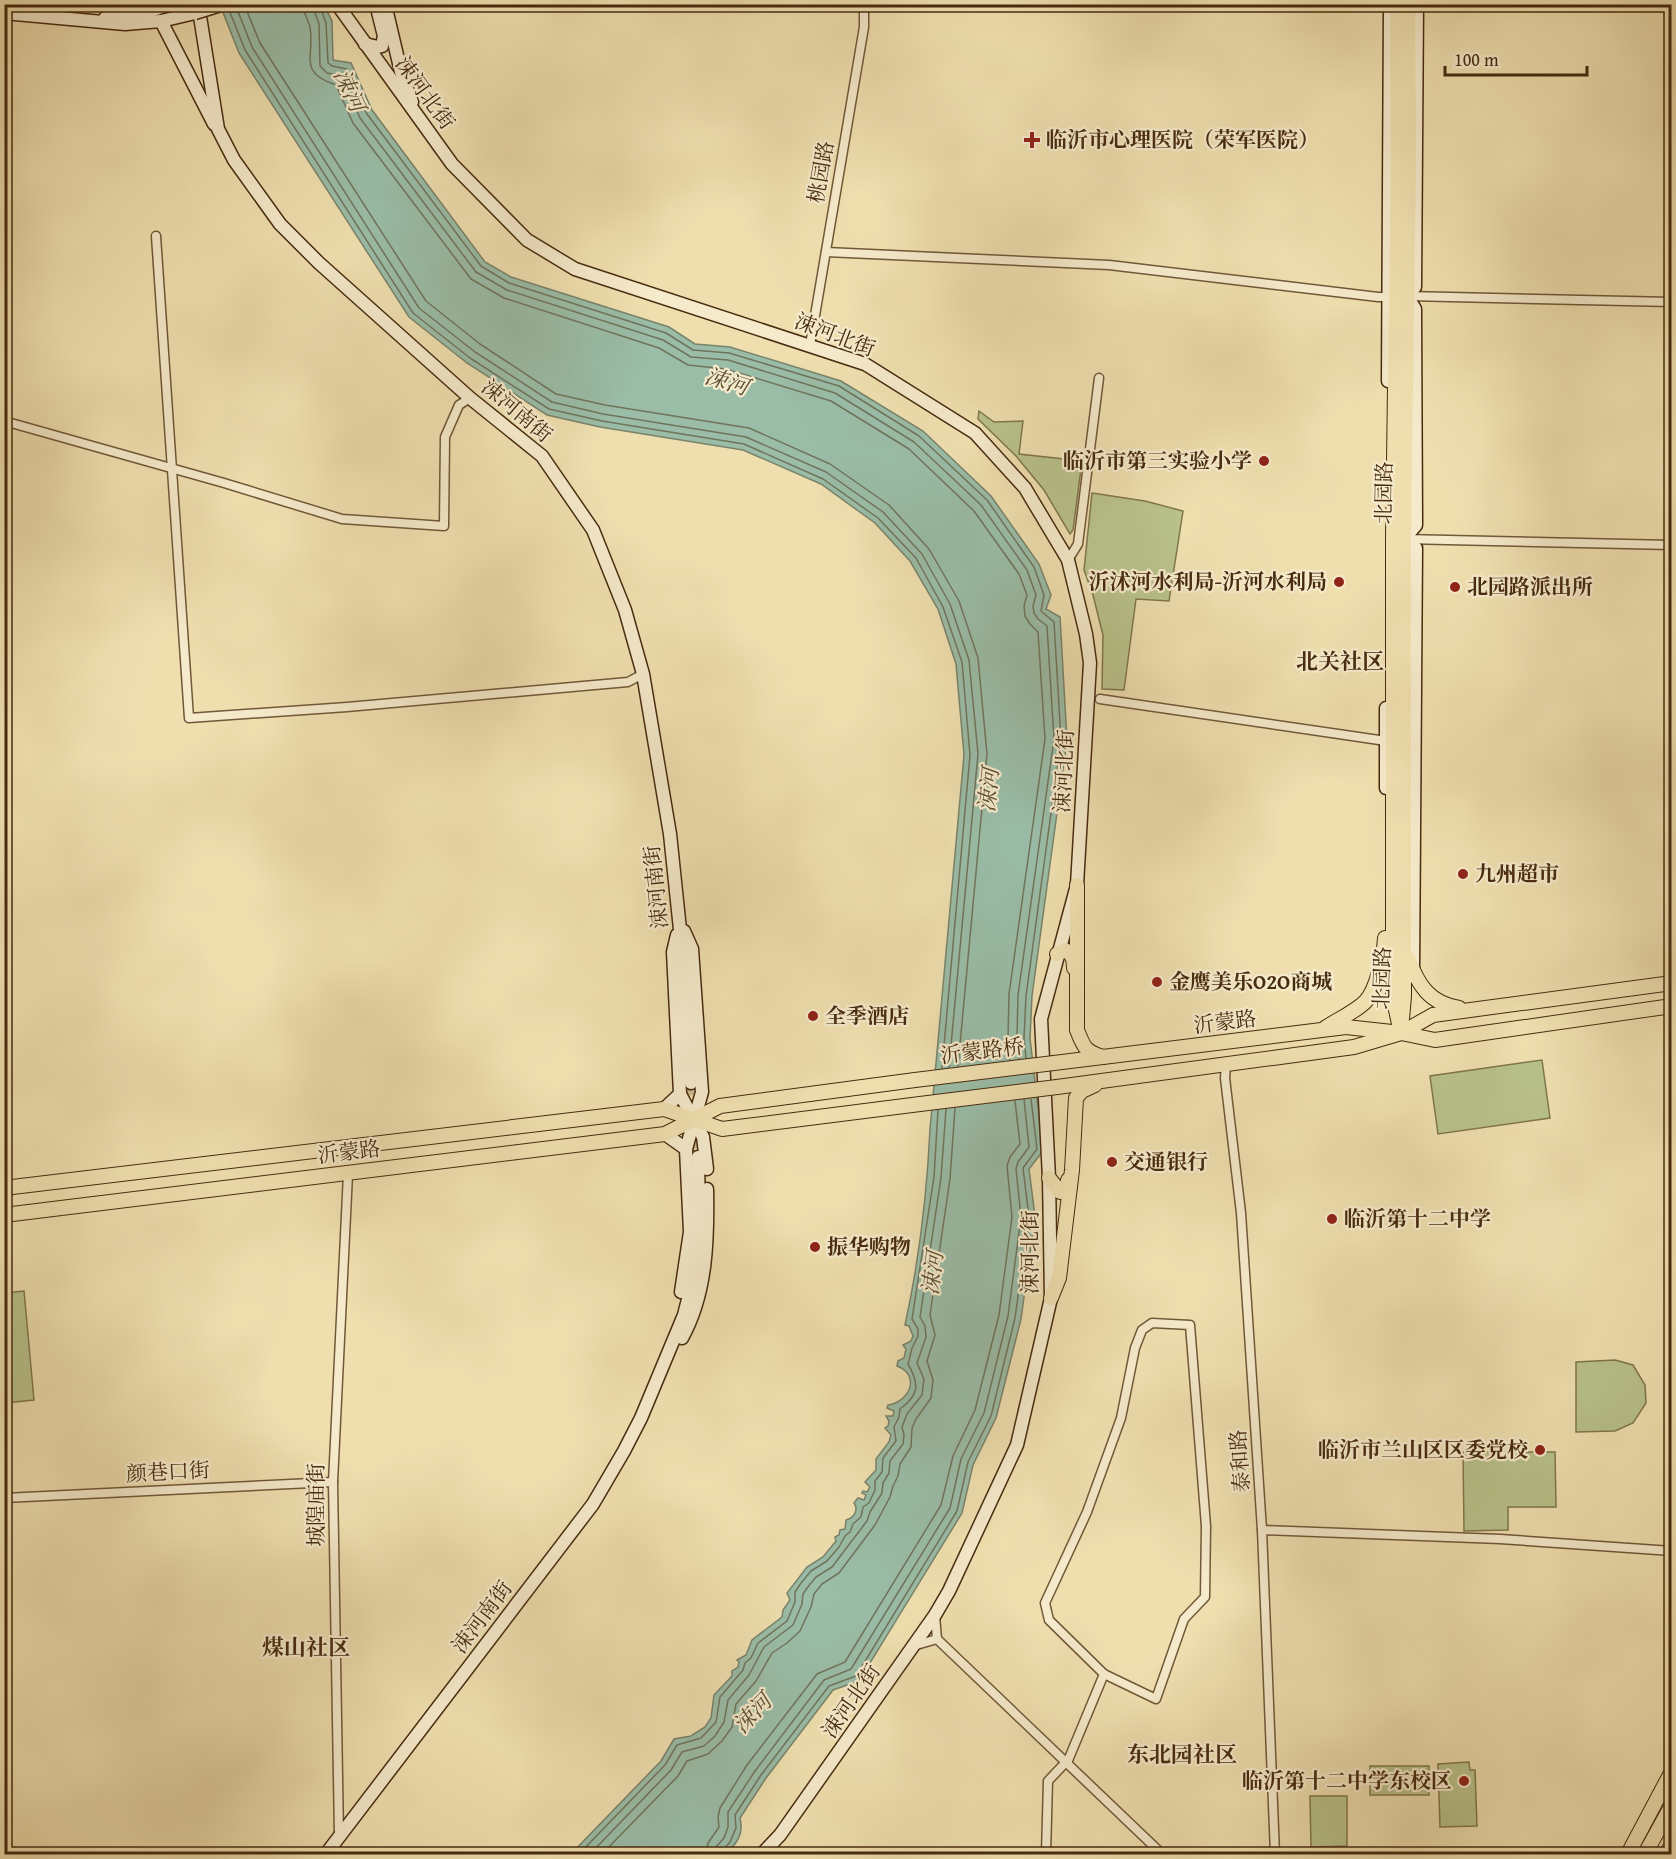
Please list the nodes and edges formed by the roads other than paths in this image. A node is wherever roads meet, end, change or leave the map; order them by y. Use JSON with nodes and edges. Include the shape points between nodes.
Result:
{"nodes":[{"id":1,"x":224,"y":4,"type":"edge"},
{"id":2,"x":337,"y":4,"type":"edge"},
{"id":3,"x":376,"y":4,"type":"edge"},
{"id":4,"x":385,"y":4,"type":"edge"},
{"id":5,"x":864,"y":4,"type":"edge"},
{"id":6,"x":1390,"y":4,"type":"edge"},
{"id":7,"x":1397,"y":4,"type":"edge"},
{"id":8,"x":1408,"y":4,"type":"edge"},
{"id":9,"x":1417,"y":4,"type":"edge"},
{"id":10,"x":162,"y":6,"type":"edge"},
{"id":11,"x":197,"y":9,"type":"edge"},
{"id":12,"x":4,"y":13,"type":"edge"},
{"id":13,"x":92,"y":20,"type":"junction"},
{"id":14,"x":165,"y":20,"type":"junction"},
{"id":15,"x":365,"y":44,"type":"junction"},
{"id":16,"x":210,"y":70,"type":"junction"},
{"id":17,"x":420,"y":120,"type":"junction"},
{"id":18,"x":234,"y":160,"type":"junction"},
{"id":19,"x":156,"y":236,"type":"dead end"},
{"id":20,"x":826,"y":252,"type":"junction"},
{"id":21,"x":1398,"y":297,"type":"junction"},
{"id":22,"x":1671,"y":302,"type":"edge"},
{"id":23,"x":810,"y":345,"type":"junction"},
{"id":24,"x":1099,"y":378,"type":"dead end"},
{"id":25,"x":470,"y":398,"type":"junction"},
{"id":26,"x":4,"y":422,"type":"edge"},
{"id":27,"x":172,"y":468,"type":"junction"},
{"id":28,"x":1399,"y":539,"type":"junction"},
{"id":29,"x":1671,"y":545,"type":"edge"},
{"id":30,"x":1068,"y":560,"type":"junction"},
{"id":31,"x":644,"y":674,"type":"junction"},
{"id":32,"x":1100,"y":699,"type":"dead end"},
{"id":33,"x":1386,"y":741,"type":"junction"},
{"id":34,"x":1390,"y":782,"type":"junction"},
{"id":35,"x":1077,"y":885,"type":"junction"},
{"id":36,"x":680,"y":922,"type":"junction"},
{"id":37,"x":1404,"y":948,"type":"junction"},
{"id":38,"x":1057,"y":954,"type":"junction"},
{"id":39,"x":1413,"y":972,"type":"junction"},
{"id":40,"x":1671,"y":983,"type":"edge"},
{"id":41,"x":1671,"y":1006,"type":"edge"},
{"id":42,"x":1470,"y":1010,"type":"junction"},
{"id":43,"x":1321,"y":1031,"type":"junction"},
{"id":44,"x":1401,"y":1033,"type":"junction"},
{"id":45,"x":1105,"y":1058,"type":"junction"},
{"id":46,"x":1054,"y":1063,"type":"junction"},
{"id":47,"x":1226,"y":1065,"type":"junction"},
{"id":48,"x":915,"y":1080,"type":"joint"},
{"id":49,"x":1102,"y":1081,"type":"junction"},
{"id":50,"x":692,"y":1083,"type":"tunnel mouth"},
{"id":51,"x":1058,"y":1087,"type":"junction"},
{"id":52,"x":680,"y":1094,"type":"junction"},
{"id":53,"x":664,"y":1109,"type":"junction"},
{"id":54,"x":695,"y":1119,"type":"junction"},
{"id":55,"x":722,"y":1129,"type":"junction"},
{"id":56,"x":665,"y":1134,"type":"junction"},
{"id":57,"x":686,"y":1149,"type":"junction"},
{"id":58,"x":701,"y":1152,"type":"junction"},
{"id":59,"x":348,"y":1173,"type":"junction"},
{"id":60,"x":1049,"y":1178,"type":"junction"},
{"id":61,"x":4,"y":1188,"type":"edge"},
{"id":62,"x":4,"y":1215,"type":"edge"},
{"id":63,"x":1051,"y":1298,"type":"junction"},
{"id":64,"x":652,"y":1392,"type":"junction"},
{"id":65,"x":333,"y":1482,"type":"junction"},
{"id":66,"x":4,"y":1498,"type":"edge"},
{"id":67,"x":1262,"y":1530,"type":"junction"},
{"id":68,"x":1671,"y":1551,"type":"edge"},
{"id":69,"x":935,"y":1615,"type":"junction"},
{"id":70,"x":937,"y":1639,"type":"junction"},
{"id":71,"x":913,"y":1646,"type":"junction"},
{"id":72,"x":1104,"y":1674,"type":"junction"},
{"id":73,"x":1066,"y":1763,"type":"junction"},
{"id":74,"x":1671,"y":1771,"type":"edge"},
{"id":75,"x":1671,"y":1805,"type":"edge"},
{"id":76,"x":339,"y":1837,"type":"junction"},
{"id":77,"x":326,"y":1854,"type":"edge"},
{"id":78,"x":762,"y":1854,"type":"edge"},
{"id":79,"x":1046,"y":1854,"type":"edge"},
{"id":80,"x":1162,"y":1854,"type":"edge"},
{"id":81,"x":1275,"y":1854,"type":"edge"},
{"id":82,"x":1628,"y":1854,"type":"edge"},
{"id":83,"x":1645,"y":1854,"type":"edge"}],
"edges":[{"from":1,"to":11,"type":"main road","bridge":true},
{"from":2,"to":15,"type":"main road","name":"涑河北街"},
{"from":3,"to":15,"type":"main road","via":[[384,36],[382,46]]},
{"from":4,"to":17,"type":"main road","via":[[400,72]]},
{"from":5,"to":20,"type":"street","name":"桃园路","via":[[864,27]]},
{"from":6,"to":21,"type":"main road"},
{"from":7,"to":21,"type":"main road","name":"北园路"},
{"from":8,"to":21,"type":"main road","name":"北园路"},
{"from":9,"to":21,"type":"main road","via":[[1415,287]]},
{"from":10,"to":13,"type":"main road"},
{"from":11,"to":14,"type":"main road"},
{"from":11,"to":16,"type":"main road","name":"涑河南街"},
{"from":12,"to":13,"type":"main road"},
{"from":13,"to":14,"type":"main road","via":[[125,24]]},
{"from":14,"to":16,"type":"main road","via":[[195,77],[203,78]]},
{"from":14,"to":18,"type":"main road"},
{"from":15,"to":17,"type":"main road","name":"涑河北街"},
{"from":16,"to":18,"type":"main road","name":"涑河南街","via":[[218,129]]},
{"from":17,"to":23,"type":"main road","name":"涑河北街","via":[[452,164],[527,240],[575,269]]},
{"from":18,"to":25,"type":"main road","name":"涑河南街","via":[[280,224]]},
{"from":19,"to":27,"type":"street"},
{"from":20,"to":21,"type":"street","via":[[1108,265]]},
{"from":20,"to":23,"type":"street","name":"桃园路"},
{"from":21,"to":22,"type":"street"},
{"from":21,"to":28,"type":"main road","name":"北园路"},
{"from":21,"to":28,"type":"main road","via":[[1415,309],[1416,525]]},
{"from":21,"to":33,"type":"main road"},
{"from":23,"to":30,"type":"main road","name":"涑河北街","via":[[864,364],[975,433],[1025,488]]},
{"from":24,"to":30,"type":"street","via":[[1078,544]]},
{"from":25,"to":27,"type":"street","via":[[459,405],[445,437],[444,526],[342,519]]},
{"from":25,"to":31,"type":"main road","name":"涑河南街","via":[[542,456],[593,530],[625,610]]},
{"from":26,"to":27,"type":"street"},
{"from":27,"to":31,"type":"street","via":[[189,718],[628,682]]},
{"from":28,"to":29,"type":"street"},
{"from":28,"to":34,"type":"main road","name":"北园路"},
{"from":28,"to":37,"type":"main road","name":"北园路"},
{"from":28,"to":39,"type":"main road","via":[[1416,548]]},
{"from":30,"to":35,"type":"main road","name":"涑河北街","via":[[1090,663]]},
{"from":31,"to":36,"type":"main road","name":"涑河南街"},
{"from":32,"to":33,"type":"street"},
{"from":33,"to":34,"type":"main road"},
{"from":34,"to":43,"type":"main road","via":[[1384,953],[1365,1002]]},
{"from":34,"to":44,"type":"main road","name":"北园路","via":[[1394,996]]},
{"from":35,"to":38,"type":"main road","name":"涑河北街"},
{"from":35,"to":45,"type":"main road","via":[[1077,1030],[1089,1052]]},
{"from":36,"to":50,"type":"main road","name":"涑河南街"},
{"from":36,"to":52,"type":"main road","via":[[674,952]]},
{"from":36,"to":54,"type":"main road","via":[[692,949],[702,1092]]},
{"from":37,"to":39,"type":"main road"},
{"from":37,"to":44,"type":"main road","name":"北园路"},
{"from":38,"to":46,"type":"main road","via":[[1065,950],[1074,958],[1074,1048]]},
{"from":38,"to":60,"type":"main road","name":"涑河北街","via":[[1041,1019]]},
{"from":39,"to":42,"type":"main road","via":[[1420,985],[1444,1006]]},
{"from":40,"to":42,"type":"main road","name":"沂蒙路"},
{"from":41,"to":44,"type":"main road","name":"沂蒙路","via":[[1435,1040]]},
{"from":42,"to":44,"type":"main road","name":"沂蒙路","via":[[1433,1015]]},
{"from":43,"to":44,"type":"main road","name":"沂蒙路","via":[[1346,1027]]},
{"from":43,"to":45,"type":"main road","name":"沂蒙路"},
{"from":44,"to":47,"type":"main road","name":"沂蒙路","via":[[1353,1047]]},
{"from":45,"to":46,"type":"main road","name":"沂蒙路"},
{"from":46,"to":48,"type":"main road","name":"沂蒙路桥","bridge":true},
{"from":47,"to":49,"type":"main road","name":"沂蒙路"},
{"from":47,"to":67,"type":"street","name":"泰和路","via":[[1241,1213]]},
{"from":48,"to":54,"type":"main road","name":"沂蒙路","via":[[720,1106]]},
{"from":49,"to":51,"type":"main road","name":"沂蒙路"},
{"from":49,"to":63,"type":"main road","via":[[1082,1090],[1076,1098],[1059,1278]]},
{"from":51,"to":55,"type":"main road","name":"沂蒙路","bridge":true},
{"from":51,"to":60,"type":"main road","via":[[1071,1106],[1066,1190],[1060,1192]]},
{"from":52,"to":53,"type":"main road"},
{"from":52,"to":54,"type":"main road"},
{"from":53,"to":54,"type":"main road","name":"沂蒙路"},
{"from":53,"to":61,"type":"main road","name":"沂蒙路"},
{"from":54,"to":55,"type":"main road","name":"沂蒙路"},
{"from":54,"to":56,"type":"main road","name":"沂蒙路"},
{"from":54,"to":57,"type":"main road"},
{"from":54,"to":58,"type":"main road"},
{"from":55,"to":58,"type":"main road"},
{"from":56,"to":57,"type":"main road"},
{"from":56,"to":59,"type":"main road","name":"沂蒙路"},
{"from":57,"to":64,"type":"main road","via":[[690,1232],[686,1271]]},
{"from":58,"to":64,"type":"main road","via":[[696,1268],[684,1315]]},
{"from":59,"to":62,"type":"main road","name":"沂蒙路"},
{"from":59,"to":65,"type":"street","name":"城隍庙街"},
{"from":60,"to":63,"type":"main road","name":"涑河北街"},
{"from":63,"to":69,"type":"main road","name":"涑河北街","via":[[1017,1445]]},
{"from":64,"to":76,"type":"main road","name":"涑河南街","via":[[642,1418],[593,1504]]},
{"from":65,"to":66,"type":"street","name":"颜巷口街"},
{"from":65,"to":76,"type":"street","name":"城隍庙街"},
{"from":67,"to":68,"type":"street","via":[[1500,1539]]},
{"from":67,"to":81,"type":"street","name":"泰和路"},
{"from":69,"to":70,"type":"street"},
{"from":69,"to":71,"type":"main road","name":"涑河北街"},
{"from":70,"to":71,"type":"street"},
{"from":70,"to":73,"type":"street"},
{"from":71,"to":78,"type":"main road","name":"涑河北街","via":[[780,1835]]},
{"from":72,"to":72,"type":"street","via":[[1156,1699],[1184,1619],[1205,1597],[1206,1526],[1190,1325],[1152,1323],[1142,1330],[1121,1418],[1087,1512],[1045,1603],[1049,1620]]},
{"from":72,"to":73,"type":"street"},
{"from":73,"to":79,"type":"street","via":[[1048,1781]]},
{"from":73,"to":80,"type":"street"},
{"from":74,"to":82,"type":"main road"},
{"from":75,"to":83,"type":"main road"},
{"from":76,"to":77,"type":"main road","name":"涑河南街"}]}
